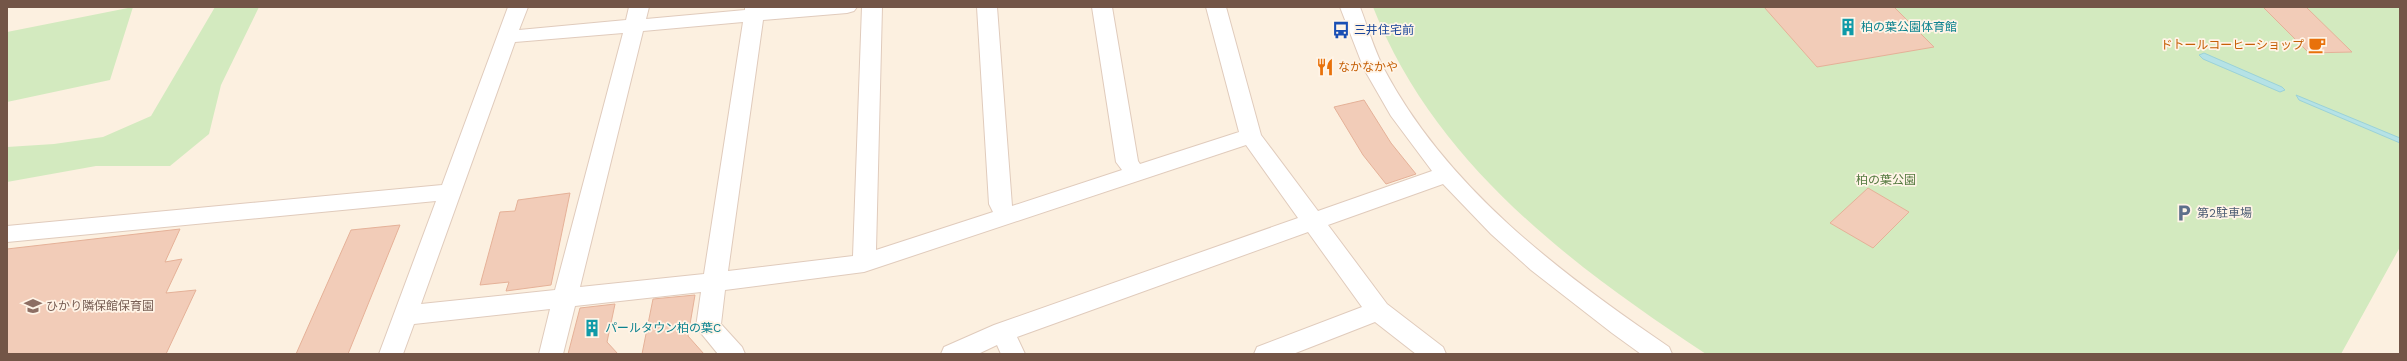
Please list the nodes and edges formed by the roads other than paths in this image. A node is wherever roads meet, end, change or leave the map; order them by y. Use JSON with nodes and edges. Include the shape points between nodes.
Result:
{"nodes":[{"id":1,"x":518,"y":7,"type":"edge"},
{"id":2,"x":846,"y":7,"type":"edge"},
{"id":3,"x":872,"y":7,"type":"edge"},
{"id":4,"x":987,"y":7,"type":"edge"},
{"id":5,"x":1102,"y":7,"type":"edge"},
{"id":6,"x":1216,"y":7,"type":"edge"},
{"id":7,"x":1350,"y":7,"type":"edge"},
{"id":8,"x":755,"y":11,"type":"edge"},
{"id":9,"x":637,"y":16,"type":"edge"},
{"id":10,"x":507,"y":37,"type":"junction"},
{"id":11,"x":1251,"y":136,"type":"junction"},
{"id":12,"x":1135,"y":172,"type":"junction"},
{"id":13,"x":1447,"y":174,"type":"junction"},
{"id":14,"x":451,"y":192,"type":"junction"},
{"id":15,"x":1006,"y":216,"type":"junction"},
{"id":16,"x":1314,"y":223,"type":"junction"},
{"id":17,"x":7,"y":234,"type":"edge"},
{"id":18,"x":864,"y":263,"type":"junction"},
{"id":19,"x":714,"y":282,"type":"junction"},
{"id":20,"x":565,"y":299,"type":"junction"},
{"id":21,"x":1378,"y":311,"type":"junction"},
{"id":22,"x":406,"y":315,"type":"junction"},
{"id":23,"x":1003,"y":332,"type":"junction"},
{"id":24,"x":391,"y":354,"type":"edge"},
{"id":25,"x":551,"y":354,"type":"edge"},
{"id":26,"x":733,"y":354,"type":"edge"},
{"id":27,"x":953,"y":354,"type":"edge"},
{"id":28,"x":1013,"y":354,"type":"edge"},
{"id":29,"x":1266,"y":354,"type":"edge"},
{"id":30,"x":1434,"y":354,"type":"edge"},
{"id":31,"x":1660,"y":354,"type":"edge"}],
"edges":[{"from":1,"to":10,"type":"street"},
{"from":2,"to":8,"type":"street"},
{"from":3,"to":18,"type":"street"},
{"from":4,"to":15,"type":"street","via":[[1000,204]]},
{"from":5,"to":12,"type":"street","via":[[1127,162]]},
{"from":6,"to":11,"type":"street"},
{"from":7,"to":13,"type":"street","via":[[1374,69],[1414,131]]},
{"from":8,"to":9,"type":"street"},
{"from":8,"to":19,"type":"street"},
{"from":9,"to":10,"type":"street"},
{"from":9,"to":20,"type":"street"},
{"from":10,"to":14,"type":"street"},
{"from":11,"to":12,"type":"street"},
{"from":11,"to":16,"type":"street"},
{"from":12,"to":15,"type":"street"},
{"from":13,"to":16,"type":"street"},
{"from":13,"to":31,"type":"street","via":[[1487,216],[1528,252],[1601,312]]},
{"from":14,"to":17,"type":"street"},
{"from":14,"to":22,"type":"street"},
{"from":15,"to":18,"type":"street"},
{"from":16,"to":21,"type":"street"},
{"from":16,"to":23,"type":"street"},
{"from":18,"to":19,"type":"street"},
{"from":19,"to":20,"type":"street"},
{"from":19,"to":26,"type":"street","via":[[708,327]]},
{"from":20,"to":22,"type":"street"},
{"from":20,"to":25,"type":"street"},
{"from":21,"to":29,"type":"street"},
{"from":21,"to":30,"type":"street"},
{"from":22,"to":24,"type":"street"},
{"from":23,"to":27,"type":"street"},
{"from":23,"to":28,"type":"street"}]}
